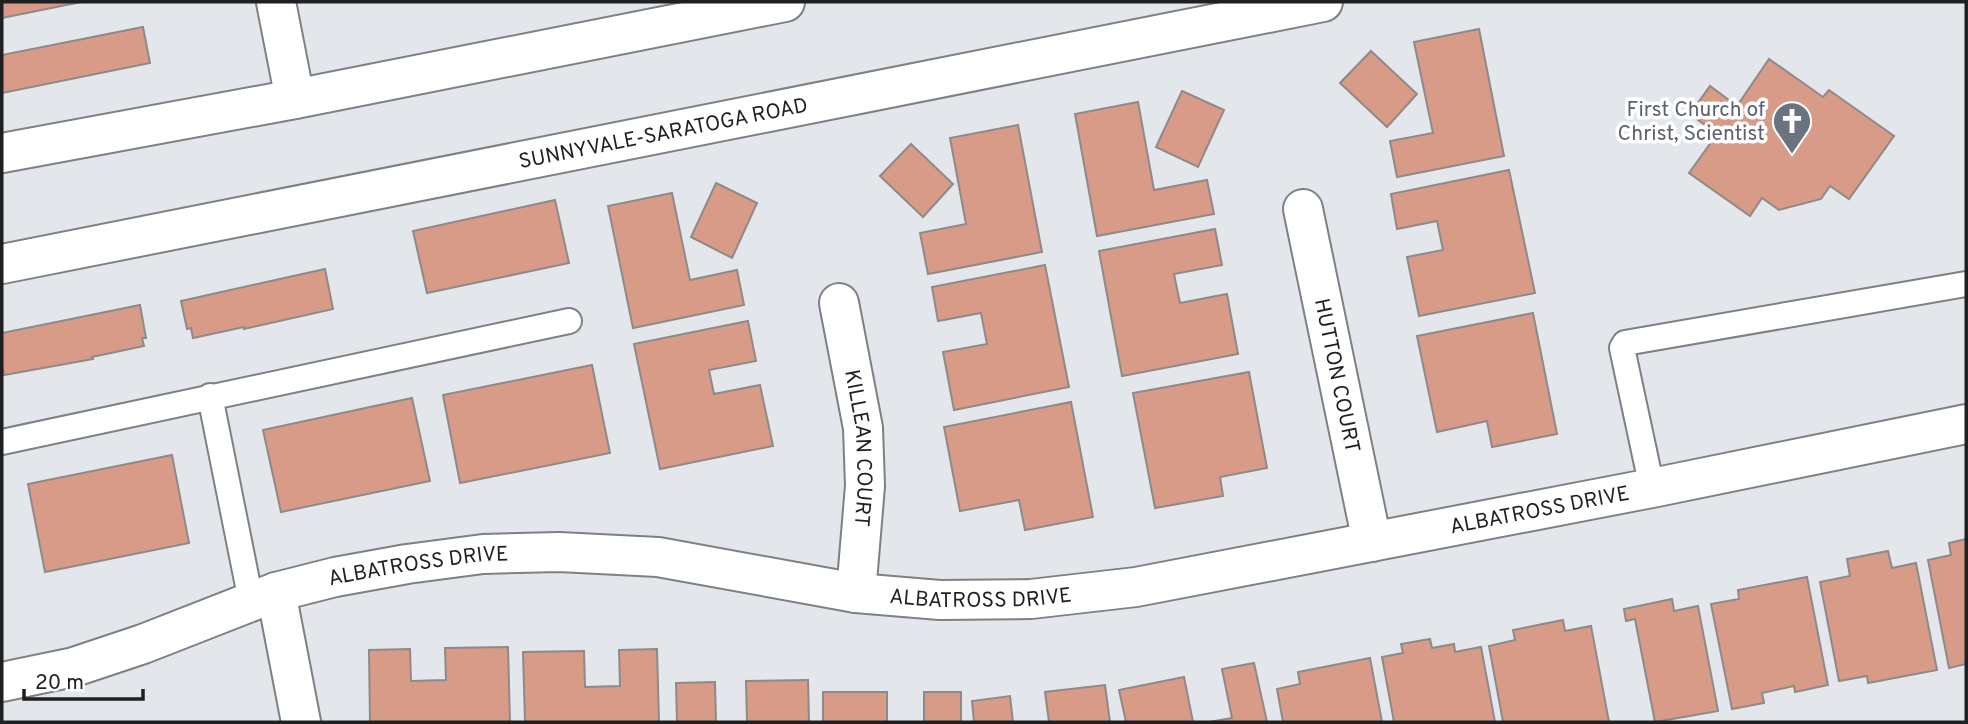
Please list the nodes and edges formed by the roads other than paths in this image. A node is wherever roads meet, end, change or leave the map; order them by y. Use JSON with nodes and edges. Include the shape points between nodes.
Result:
{"nodes":[{"id":1,"x":276,"y":2,"type":"edge"},
{"id":2,"x":785,"y":2,"type":"edge"},
{"id":3,"x":1323,"y":2,"type":"edge"},
{"id":4,"x":295,"y":99,"type":"junction"},
{"id":5,"x":2,"y":153,"type":"edge"},
{"id":6,"x":1303,"y":209,"type":"dead end"},
{"id":7,"x":2,"y":264,"type":"edge"},
{"id":8,"x":1966,"y":284,"type":"edge"},
{"id":9,"x":839,"y":303,"type":"dead end"},
{"id":10,"x":569,"y":321,"type":"dead end"},
{"id":11,"x":210,"y":396,"type":"junction"},
{"id":12,"x":1966,"y":424,"type":"edge"},
{"id":13,"x":2,"y":442,"type":"edge"},
{"id":14,"x":1651,"y":488,"type":"junction"},
{"id":15,"x":1372,"y":542,"type":"junction"},
{"id":16,"x":856,"y":593,"type":"junction"},
{"id":17,"x":264,"y":597,"type":"junction"},
{"id":18,"x":2,"y":682,"type":"edge"},
{"id":19,"x":301,"y":722,"type":"edge"}],
"edges":[{"from":1,"to":4,"type":"street"},
{"from":2,"to":4,"type":"street"},
{"from":3,"to":7,"type":"street","name":"SUNNYVALE-SARATOGA ROAD"},
{"from":4,"to":5,"type":"street"},
{"from":6,"to":15,"type":"street","name":"HUTTON COURT"},
{"from":8,"to":14,"type":"lane","via":[[1625,343],[1622,348]]},
{"from":9,"to":16,"type":"street","name":"KILLEAN COURT","via":[[863,428],[865,486]]},
{"from":10,"to":11,"type":"lane"},
{"from":11,"to":13,"type":"lane"},
{"from":11,"to":17,"type":"lane"},
{"from":12,"to":14,"type":"street","name":"ALBATROSS DRIVE"},
{"from":14,"to":15,"type":"street","name":"ALBATROSS DRIVE"},
{"from":15,"to":16,"type":"street","name":"ALBATROSS DRIVE","via":[[1136,587],[1031,599],[940,600]]},
{"from":16,"to":17,"type":"street","name":"ALBATROSS DRIVE","via":[[658,557],[559,552],[483,554],[407,564],[335,577]]},
{"from":17,"to":18,"type":"street","name":"ALBATROSS DRIVE","via":[[74,667]]},
{"from":17,"to":19,"type":"street"}]}
